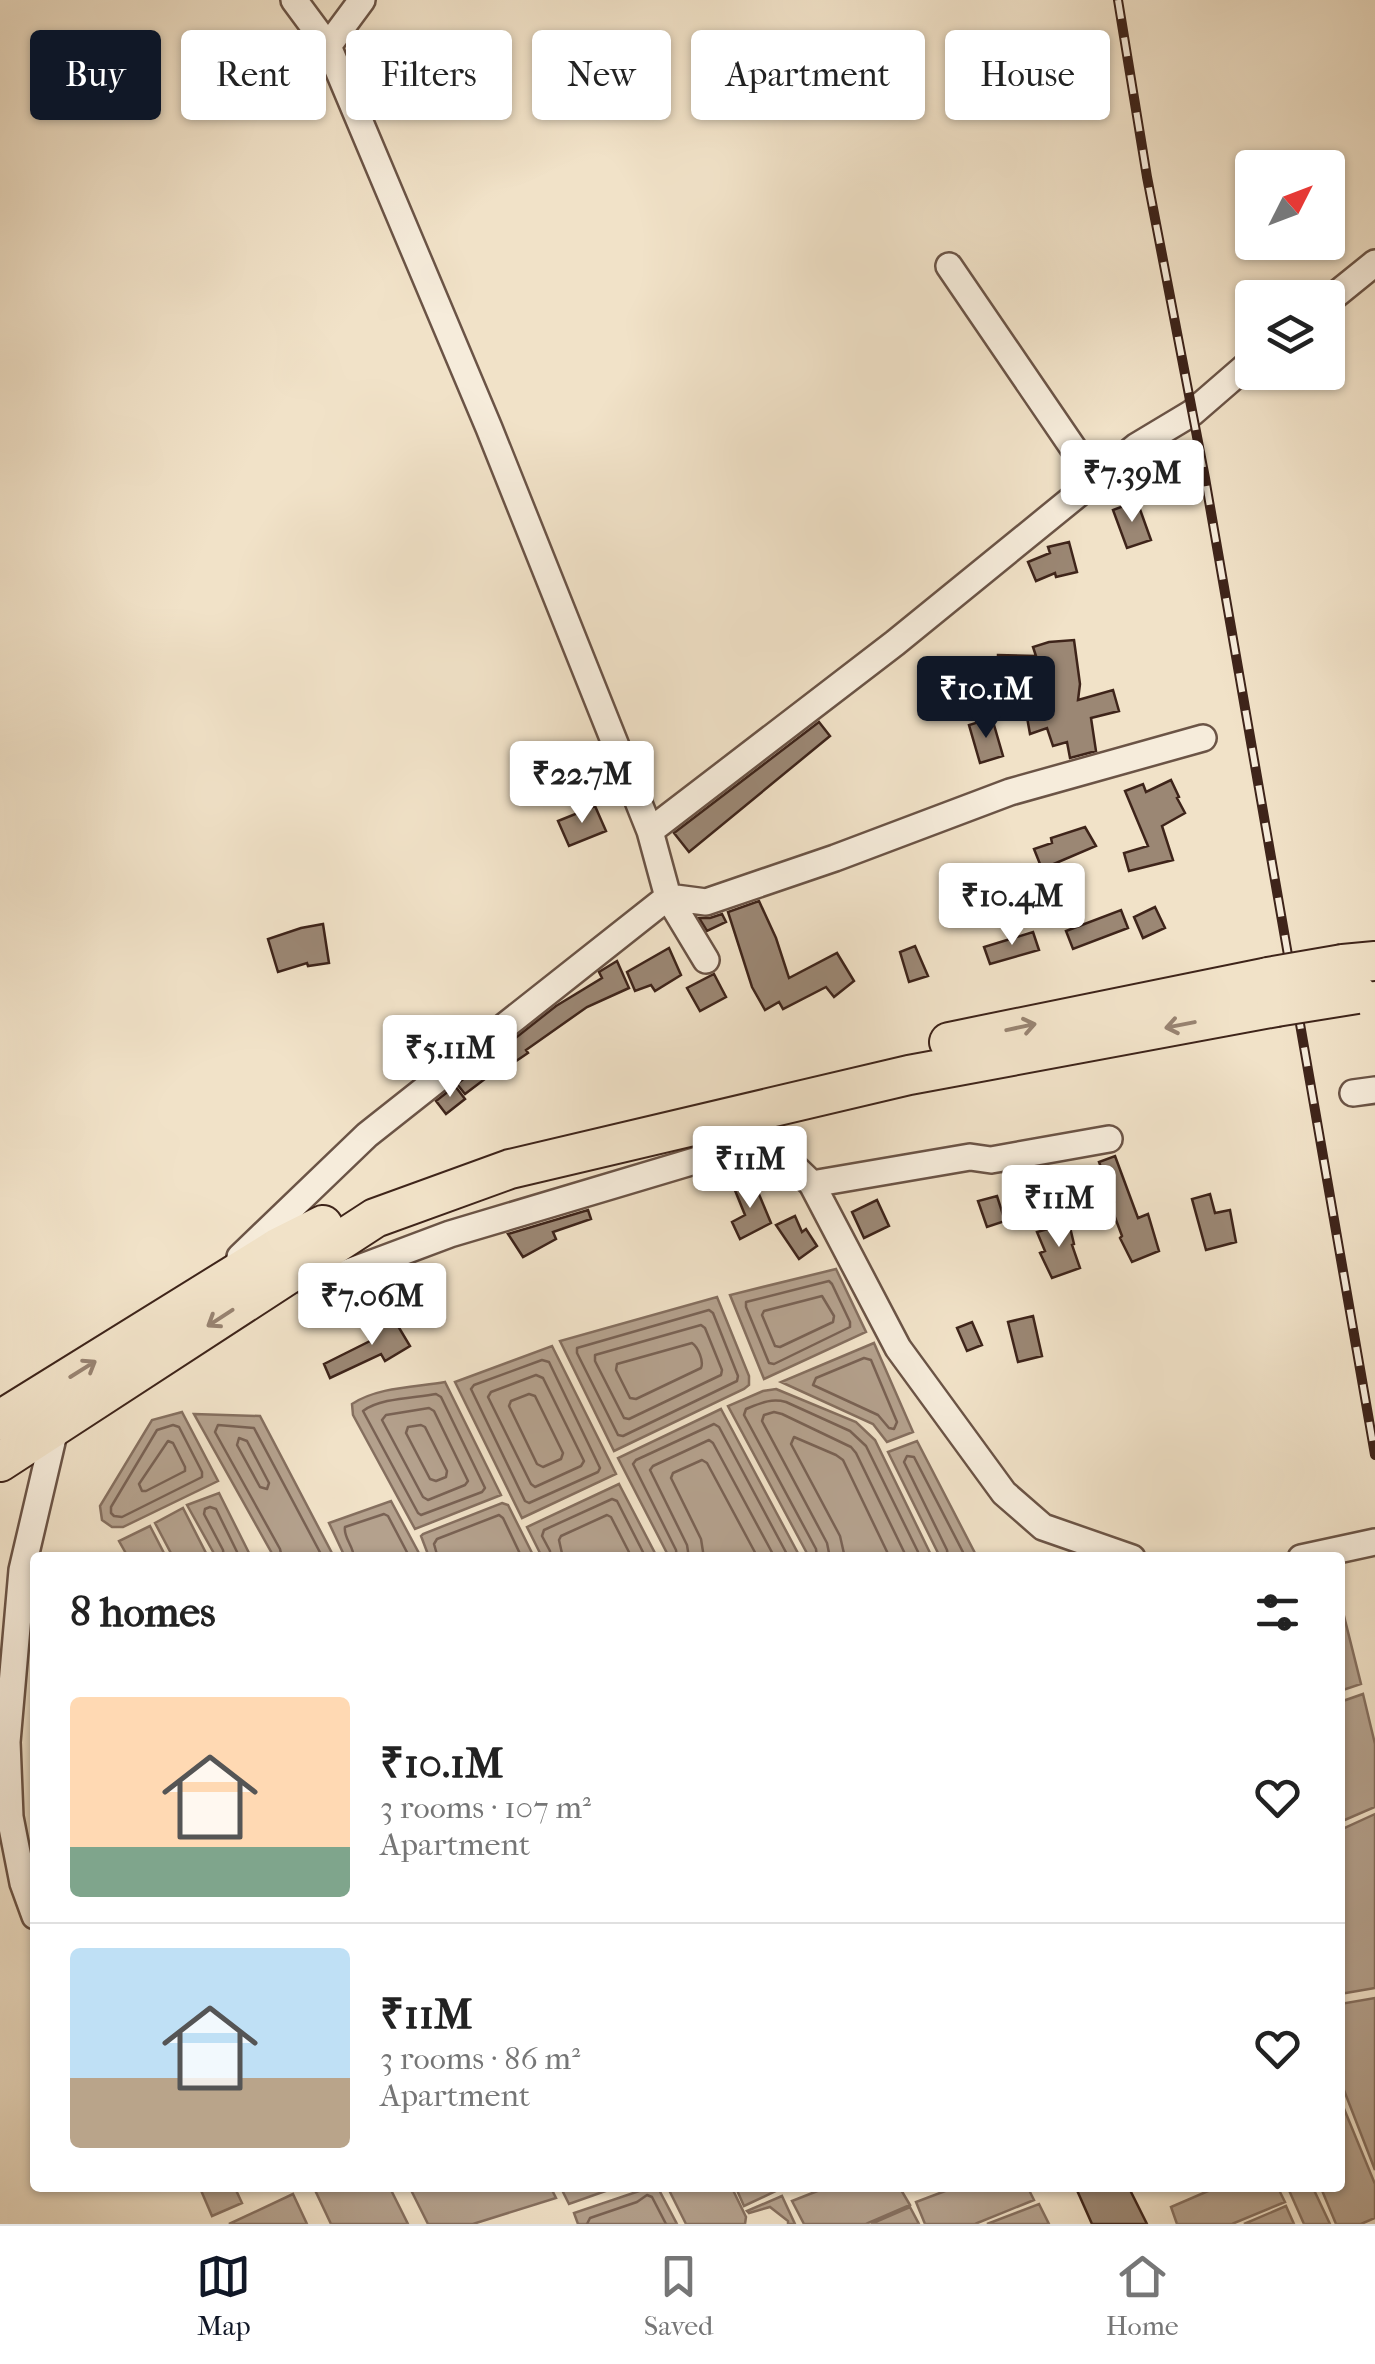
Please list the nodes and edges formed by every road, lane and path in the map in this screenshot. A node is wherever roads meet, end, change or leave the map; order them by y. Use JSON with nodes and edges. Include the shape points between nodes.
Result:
{"nodes":[{"id":1,"x":294,"y":0,"type":"edge"},
{"id":2,"x":362,"y":0,"type":"edge"},
{"id":3,"x":328,"y":46,"type":"junction"},
{"id":4,"x":1375,"y":263,"type":"edge"},
{"id":5,"x":949,"y":266,"type":"dead end"},
{"id":6,"x":1345,"y":287,"type":"edge"},
{"id":7,"x":1235,"y":376,"type":"edge"},
{"id":8,"x":1095,"y":480,"type":"junction"},
{"id":9,"x":1203,"y":738,"type":"dead end"},
{"id":10,"x":650,"y":831,"type":"junction"},
{"id":11,"x":668,"y":898,"type":"junction"},
{"id":12,"x":706,"y":960,"type":"dead end"},
{"id":13,"x":1363,"y":978,"type":"edge"},
{"id":14,"x":1108,"y":1139,"type":"dead end"},
{"id":15,"x":812,"y":1184,"type":"junction"},
{"id":16,"x":287,"y":1258,"type":"junction"},
{"id":17,"x":197,"y":1299,"type":"junction"},
{"id":18,"x":0,"y":1420,"type":"edge"},
{"id":19,"x":56,"y":1426,"type":"junction"},
{"id":20,"x":0,"y":1462,"type":"edge"},
{"id":21,"x":1375,"y":1542,"type":"edge"},
{"id":22,"x":1115,"y":1552,"type":"edge"},
{"id":23,"x":1329,"y":1552,"type":"edge"},
{"id":24,"x":30,"y":1902,"type":"edge"}],
"edges":[{"from":1,"to":3,"type":"street"},
{"from":2,"to":3,"type":"street"},
{"from":3,"to":10,"type":"street"},
{"from":4,"to":6,"type":"street"},
{"from":5,"to":8,"type":"street"},
{"from":7,"to":8,"type":"street"},
{"from":8,"to":10,"type":"street"},
{"from":9,"to":11,"type":"street","via":[[1010,792],[706,902]]},
{"from":10,"to":11,"type":"street"},
{"from":11,"to":12,"type":"street"},
{"from":11,"to":17,"type":"street","via":[[367,1135]]},
{"from":13,"to":16,"type":"main road","bridge":true,"via":[[884,1055],[449,1163]]},
{"from":14,"to":15,"type":"street"},
{"from":15,"to":16,"type":"street","via":[[783,1156],[708,1157],[450,1234],[330,1279],[316,1292]]},
{"from":15,"to":22,"type":"street","via":[[898,1348],[1004,1492],[1043,1527]]},
{"from":16,"to":17,"type":"main road"},
{"from":16,"to":19,"type":"main road","one_way":true},
{"from":18,"to":17,"type":"main road","one_way":true},
{"from":19,"to":20,"type":"main road"},
{"from":19,"to":24,"type":"street","via":[[22,1570],[6,1742],[10,1817]]},
{"from":21,"to":23,"type":"street"}]}
